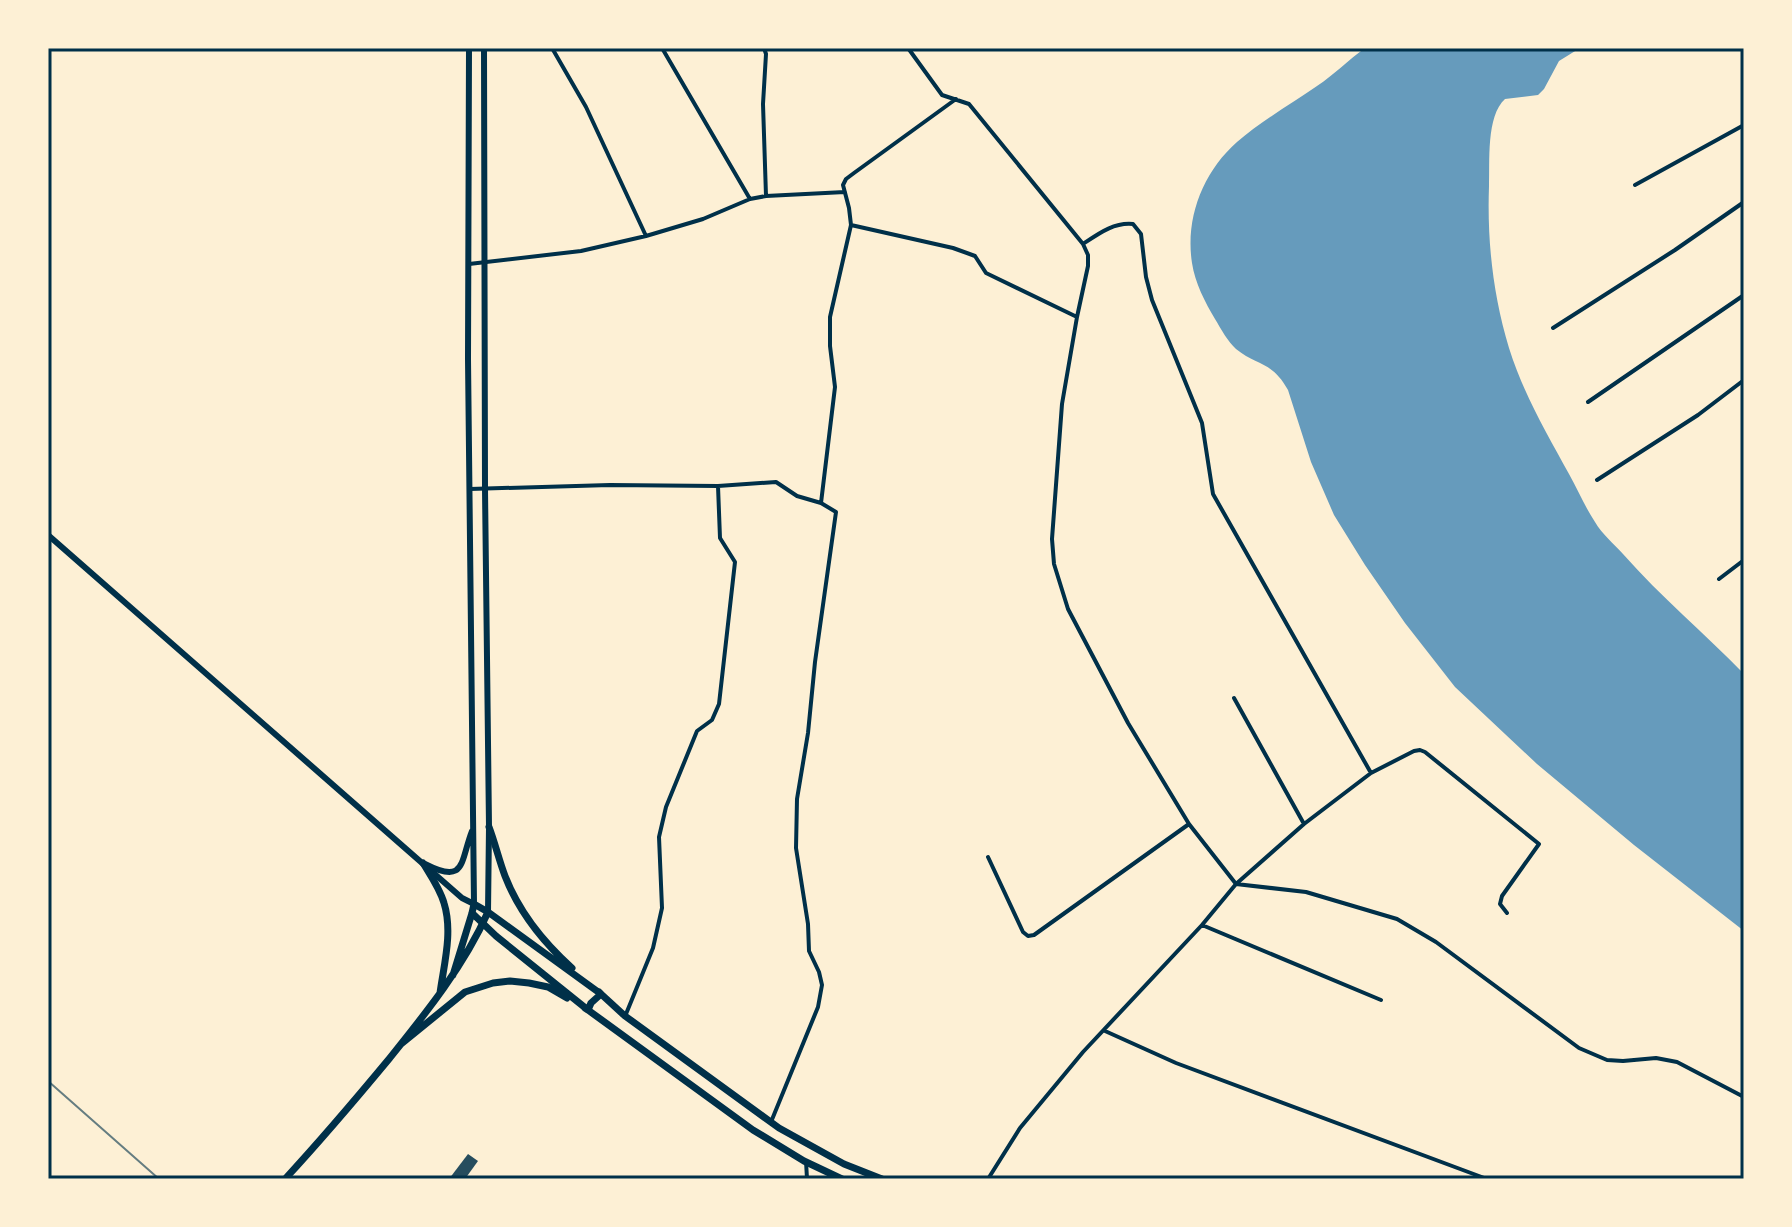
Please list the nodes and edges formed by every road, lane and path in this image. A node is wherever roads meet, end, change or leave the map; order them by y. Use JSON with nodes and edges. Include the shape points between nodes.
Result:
{"nodes":[{"id":1,"x":469,"y":48,"type":"edge"},
{"id":2,"x":484,"y":48,"type":"edge"},
{"id":3,"x":552,"y":48,"type":"edge"},
{"id":4,"x":662,"y":48,"type":"edge"},
{"id":5,"x":764,"y":48,"type":"edge"},
{"id":6,"x":908,"y":48,"type":"edge"},
{"id":7,"x":956,"y":99,"type":"junction"},
{"id":8,"x":1744,"y":125,"type":"edge"},
{"id":9,"x":1635,"y":185,"type":"dead end"},
{"id":10,"x":845,"y":192,"type":"junction"},
{"id":11,"x":766,"y":196,"type":"junction"},
{"id":12,"x":750,"y":199,"type":"junction"},
{"id":13,"x":1744,"y":202,"type":"edge"},
{"id":14,"x":851,"y":225,"type":"junction"},
{"id":15,"x":646,"y":236,"type":"junction"},
{"id":16,"x":1083,"y":244,"type":"junction"},
{"id":17,"x":486,"y":263,"type":"junction"},
{"id":18,"x":468,"y":264,"type":"junction"},
{"id":19,"x":1744,"y":295,"type":"edge"},
{"id":20,"x":1077,"y":317,"type":"junction"},
{"id":21,"x":1553,"y":328,"type":"dead end"},
{"id":22,"x":1744,"y":380,"type":"edge"},
{"id":23,"x":1588,"y":402,"type":"dead end"},
{"id":24,"x":1597,"y":480,"type":"dead end"},
{"id":25,"x":718,"y":486,"type":"junction"},
{"id":26,"x":470,"y":489,"type":"junction"},
{"id":27,"x":485,"y":489,"type":"junction"},
{"id":28,"x":821,"y":503,"type":"junction"},
{"id":29,"x":48,"y":535,"type":"edge"},
{"id":30,"x":1744,"y":560,"type":"edge"},
{"id":31,"x":1719,"y":579,"type":"dead end"},
{"id":32,"x":1234,"y":698,"type":"dead end"},
{"id":33,"x":1371,"y":773,"type":"junction"},
{"id":34,"x":1189,"y":824,"type":"junction"},
{"id":35,"x":1304,"y":824,"type":"junction"},
{"id":36,"x":473,"y":827,"type":"junction"},
{"id":37,"x":489,"y":827,"type":"junction"},
{"id":38,"x":988,"y":857,"type":"dead end"},
{"id":39,"x":423,"y":863,"type":"junction"},
{"id":40,"x":1236,"y":884,"type":"junction"},
{"id":41,"x":465,"y":900,"type":"junction"},
{"id":42,"x":474,"y":904,"type":"junction"},
{"id":43,"x":488,"y":912,"type":"junction"},
{"id":44,"x":472,"y":913,"type":"junction"},
{"id":45,"x":1507,"y":913,"type":"dead end"},
{"id":46,"x":482,"y":924,"type":"junction"},
{"id":47,"x":1202,"y":925,"type":"junction"},
{"id":48,"x":453,"y":975,"type":"junction"},
{"id":49,"x":601,"y":994,"type":"junction"},
{"id":50,"x":440,"y":995,"type":"junction"},
{"id":51,"x":1381,"y":1000,"type":"dead end"},
{"id":52,"x":588,"y":1010,"type":"junction"},
{"id":53,"x":625,"y":1016,"type":"junction"},
{"id":54,"x":1104,"y":1031,"type":"junction"},
{"id":55,"x":401,"y":1044,"type":"junction"},
{"id":56,"x":1744,"y":1097,"type":"edge"},
{"id":57,"x":771,"y":1122,"type":"junction"},
{"id":58,"x":806,"y":1161,"type":"junction"},
{"id":59,"x":285,"y":1179,"type":"edge"},
{"id":60,"x":807,"y":1179,"type":"edge"},
{"id":61,"x":842,"y":1179,"type":"edge"},
{"id":62,"x":882,"y":1179,"type":"edge"},
{"id":63,"x":988,"y":1179,"type":"edge"},
{"id":64,"x":1487,"y":1179,"type":"edge"}],
"edges":[{"from":1,"to":18,"type":"main road"},
{"from":2,"to":17,"type":"main road"},
{"from":3,"to":15,"type":"street","via":[[586,107]]},
{"from":4,"to":12,"type":"street"},
{"from":5,"to":11,"type":"street"},
{"from":6,"to":7,"type":"street","via":[[942,95]]},
{"from":7,"to":10,"type":"street","via":[[846,179]]},
{"from":7,"to":16,"type":"street","via":[[969,104]]},
{"from":8,"to":9,"type":"street"},
{"from":10,"to":11,"type":"street"},
{"from":10,"to":14,"type":"street"},
{"from":11,"to":12,"type":"street"},
{"from":12,"to":15,"type":"street"},
{"from":13,"to":21,"type":"street"},
{"from":14,"to":20,"type":"street","via":[[975,256],[986,273]]},
{"from":14,"to":28,"type":"street","via":[[830,317],[835,387]]},
{"from":15,"to":17,"type":"street"},
{"from":16,"to":20,"type":"street","via":[[1088,266]]},
{"from":16,"to":33,"type":"street","via":[[1117,224],[1133,224],[1141,234],[1152,300],[1202,423],[1213,494]]},
{"from":17,"to":18,"type":"street"},
{"from":17,"to":27,"type":"main road"},
{"from":18,"to":26,"type":"main road"},
{"from":19,"to":23,"type":"street"},
{"from":20,"to":34,"type":"street","via":[[1062,404],[1054,564],[1068,609]]},
{"from":22,"to":24,"type":"street"},
{"from":25,"to":27,"type":"street"},
{"from":25,"to":28,"type":"street","via":[[776,482]]},
{"from":25,"to":53,"type":"street","via":[[720,538],[735,562],[719,704],[712,720],[697,731],[666,807],[659,837],[662,908],[653,948]]},
{"from":26,"to":27,"type":"street"},
{"from":26,"to":36,"type":"main road"},
{"from":27,"to":37,"type":"main road"},
{"from":28,"to":57,"type":"street","via":[[836,512],[797,799],[796,848],[809,951],[822,985]]},
{"from":29,"to":39,"type":"main road"},
{"from":30,"to":31,"type":"street"},
{"from":32,"to":35,"type":"street"},
{"from":33,"to":35,"type":"street"},
{"from":33,"to":45,"type":"street","via":[[1414,751],[1425,752],[1539,844],[1502,896],[1500,904]]},
{"from":34,"to":38,"type":"street","via":[[1028,936]]},
{"from":34,"to":40,"type":"street"},
{"from":35,"to":40,"type":"street"},
{"from":36,"to":39,"type":"main road","via":[[456,870],[442,873]]},
{"from":36,"to":42,"type":"main road"},
{"from":37,"to":43,"type":"main road"},
{"from":37,"to":49,"type":"highway","via":[[516,900],[533,927]]},
{"from":39,"to":41,"type":"main road"},
{"from":39,"to":50,"type":"highway","via":[[447,916]]},
{"from":40,"to":47,"type":"street"},
{"from":40,"to":56,"type":"street","via":[[1306,892],[1397,919],[1579,1048],[1607,1060],[1677,1062]]},
{"from":41,"to":42,"type":"main road"},
{"from":41,"to":44,"type":"main road"},
{"from":42,"to":43,"type":"highway"},
{"from":42,"to":44,"type":"highway"},
{"from":43,"to":46,"type":"highway"},
{"from":43,"to":49,"type":"highway"},
{"from":44,"to":46,"type":"highway"},
{"from":44,"to":48,"type":"highway"},
{"from":46,"to":48,"type":"highway"},
{"from":46,"to":52,"type":"highway"},
{"from":47,"to":51,"type":"street"},
{"from":47,"to":54,"type":"street"},
{"from":48,"to":50,"type":"highway"},
{"from":49,"to":52,"type":"highway"},
{"from":49,"to":53,"type":"highway"},
{"from":50,"to":55,"type":"highway"},
{"from":52,"to":55,"type":"highway","via":[[548,987],[493,983],[465,992]]},
{"from":52,"to":58,"type":"highway","via":[[753,1130]]},
{"from":53,"to":57,"type":"highway"},
{"from":54,"to":63,"type":"street","via":[[1020,1128]]},
{"from":54,"to":64,"type":"street"},
{"from":55,"to":59,"type":"highway"},
{"from":57,"to":62,"type":"highway","via":[[844,1164]]},
{"from":58,"to":60,"type":"street"},
{"from":58,"to":61,"type":"highway"}]}
